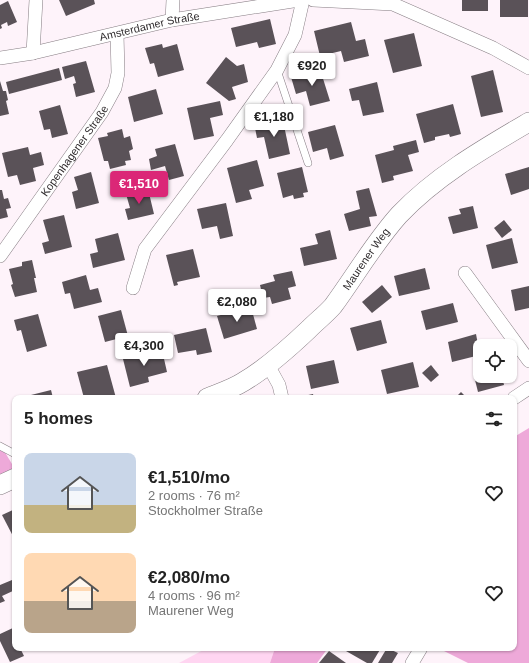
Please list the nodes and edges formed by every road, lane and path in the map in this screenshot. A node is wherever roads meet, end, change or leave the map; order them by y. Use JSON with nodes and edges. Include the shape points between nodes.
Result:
{"nodes":[{"id":1,"x":36,"y":0,"type":"edge"},
{"id":2,"x":173,"y":0,"type":"edge"},
{"id":3,"x":301,"y":0,"type":"edge"},
{"id":4,"x":313,"y":0,"type":"edge"},
{"id":5,"x":392,"y":2,"type":"edge"},
{"id":6,"x":172,"y":20,"type":"junction"},
{"id":7,"x":117,"y":34,"type":"junction"},
{"id":8,"x":33,"y":53,"type":"junction"},
{"id":9,"x":0,"y":58,"type":"edge"},
{"id":10,"x":529,"y":68,"type":"edge"},
{"id":11,"x":277,"y":70,"type":"junction"},
{"id":12,"x":529,"y":122,"type":"edge"},
{"id":13,"x":308,"y":163,"type":"dead end"},
{"id":14,"x":0,"y":256,"type":"edge"},
{"id":15,"x":464,"y":273,"type":"dead end"},
{"id":16,"x":133,"y":288,"type":"dead end"},
{"id":17,"x":529,"y":361,"type":"edge"},
{"id":18,"x":268,"y":365,"type":"junction"},
{"id":19,"x":529,"y":388,"type":"edge"},
{"id":20,"x":214,"y":395,"type":"edge"},
{"id":21,"x":281,"y":395,"type":"edge"},
{"id":22,"x":517,"y":396,"type":"edge"},
{"id":23,"x":0,"y":446,"type":"edge"},
{"id":24,"x":12,"y":452,"type":"edge"},
{"id":25,"x":12,"y":479,"type":"edge"},
{"id":26,"x":0,"y":485,"type":"edge"},
{"id":27,"x":419,"y":651,"type":"edge"},
{"id":28,"x":412,"y":663,"type":"edge"}],
"edges":[{"from":1,"to":8,"type":"street"},
{"from":2,"to":6,"type":"street"},
{"from":3,"to":6,"type":"street","name":"Amsterdamer Straße"},
{"from":3,"to":11,"type":"street","via":[[295,35]]},
{"from":4,"to":5,"type":"street"},
{"from":5,"to":10,"type":"street","via":[[493,48]]},
{"from":6,"to":7,"type":"street","name":"Amsterdamer Straße"},
{"from":7,"to":8,"type":"street","name":"Amsterdamer Straße"},
{"from":7,"to":14,"type":"street","name":"Kopenhagener Straße","via":[[118,72],[115,88],[102,112]]},
{"from":8,"to":9,"type":"street","name":"Amsterdamer Straße"},
{"from":11,"to":13,"type":"lane"},
{"from":11,"to":16,"type":"street","via":[[145,249]]},
{"from":12,"to":18,"type":"street","name":"Maurener Weg","via":[[483,149],[418,196],[381,238],[332,307]]},
{"from":15,"to":17,"type":"street"},
{"from":18,"to":20,"type":"street","name":"Maurener Weg","via":[[244,382]]},
{"from":18,"to":21,"type":"street"},
{"from":19,"to":22,"type":"street"},
{"from":23,"to":24,"type":"lane"},
{"from":25,"to":26,"type":"street"},
{"from":27,"to":28,"type":"street"}]}
